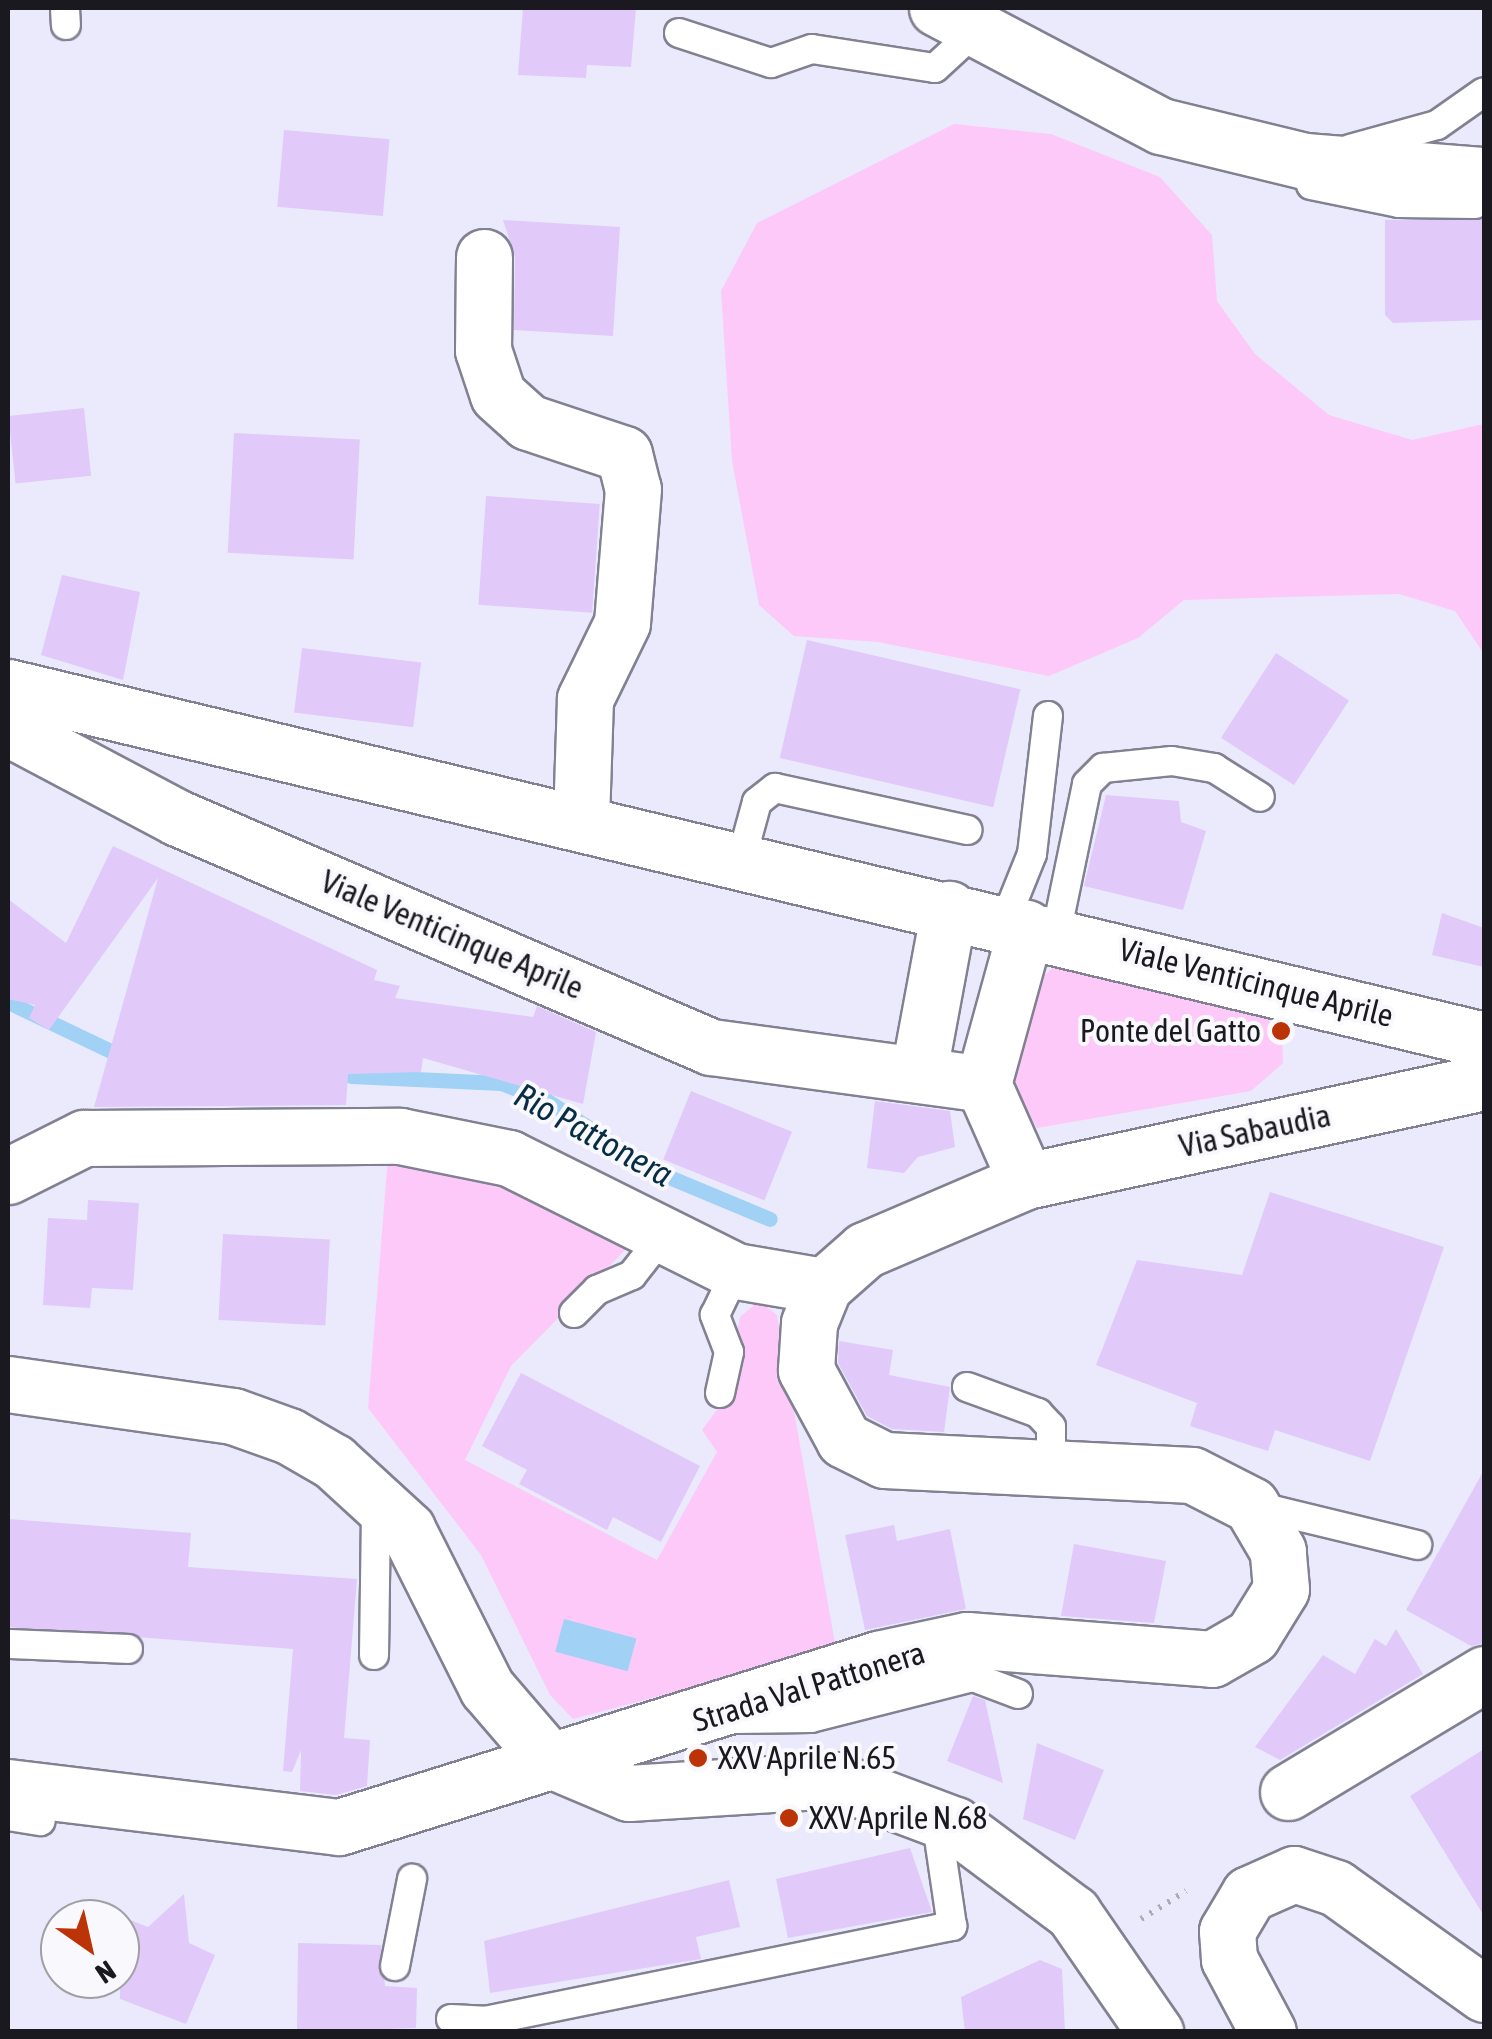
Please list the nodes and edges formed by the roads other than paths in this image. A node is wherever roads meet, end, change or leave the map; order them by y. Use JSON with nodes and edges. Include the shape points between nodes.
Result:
{"nodes":[{"id":1,"x":955,"y":20,"type":"edge"},
{"id":2,"x":679,"y":33,"type":"dead end"},
{"id":3,"x":1484,"y":92,"type":"edge"},
{"id":4,"x":1250,"y":149,"type":"junction"},
{"id":5,"x":1305,"y":160,"type":"junction"},
{"id":6,"x":1480,"y":190,"type":"edge"},
{"id":7,"x":484,"y":257,"type":"dead end"},
{"id":8,"x":8,"y":687,"type":"edge"},
{"id":9,"x":1048,"y":716,"type":"dead end"},
{"id":10,"x":8,"y":728,"type":"edge"},
{"id":11,"x":1260,"y":797,"type":"dead end"},
{"id":12,"x":581,"y":822,"type":"junction"},
{"id":13,"x":967,"y":830,"type":"dead end"},
{"id":14,"x":741,"y":860,"type":"junction"},
{"id":15,"x":949,"y":909,"type":"junction"},
{"id":16,"x":1029,"y":928,"type":"junction"},
{"id":17,"x":1484,"y":1040,"type":"edge"},
{"id":18,"x":918,"y":1071,"type":"junction"},
{"id":19,"x":1484,"y":1082,"type":"edge"},
{"id":20,"x":983,"y":1084,"type":"junction"},
{"id":21,"x":8,"y":1176,"type":"edge"},
{"id":22,"x":1026,"y":1181,"type":"junction"},
{"id":23,"x":666,"y":1234,"type":"junction"},
{"id":24,"x":736,"y":1270,"type":"junction"},
{"id":25,"x":824,"y":1286,"type":"junction"},
{"id":26,"x":574,"y":1313,"type":"dead end"},
{"id":27,"x":8,"y":1384,"type":"edge"},
{"id":28,"x":967,"y":1387,"type":"dead end"},
{"id":29,"x":720,"y":1393,"type":"dead end"},
{"id":30,"x":1051,"y":1468,"type":"junction"},
{"id":31,"x":376,"y":1496,"type":"junction"},
{"id":32,"x":1251,"y":1505,"type":"junction"},
{"id":33,"x":1416,"y":1545,"type":"dead end"},
{"id":34,"x":8,"y":1644,"type":"edge"},
{"id":35,"x":128,"y":1649,"type":"dead end"},
{"id":36,"x":374,"y":1655,"type":"dead end"},
{"id":37,"x":1484,"y":1674,"type":"edge"},
{"id":38,"x":1018,"y":1694,"type":"dead end"},
{"id":39,"x":719,"y":1715,"type":"junction"},
{"id":40,"x":548,"y":1759,"type":"junction"},
{"id":41,"x":1288,"y":1792,"type":"dead end"},
{"id":42,"x":24,"y":1804,"type":"edge"},
{"id":43,"x":8,"y":1816,"type":"edge"},
{"id":44,"x":936,"y":1818,"type":"junction"},
{"id":45,"x":412,"y":1879,"type":"dead end"},
{"id":46,"x":395,"y":1966,"type":"dead end"},
{"id":47,"x":1484,"y":1994,"type":"edge"},
{"id":48,"x":452,"y":2019,"type":"dead end"},
{"id":49,"x":1155,"y":2032,"type":"edge"},
{"id":50,"x":1268,"y":2032,"type":"edge"}],
"edges":[{"from":1,"to":2,"type":"lane","via":[[935,68],[812,48],[771,63]]},
{"from":1,"to":4,"type":"street","via":[[1161,126]]},
{"from":3,"to":5,"type":"lane","via":[[1438,125]]},
{"from":4,"to":5,"type":"street"},
{"from":4,"to":6,"type":"lane","via":[[1313,186],[1400,204]]},
{"from":5,"to":6,"type":"street"},
{"from":7,"to":12,"type":"street","via":[[483,350],[498,395],[528,422],[624,454],[633,489],[622,624],[584,699]]},
{"from":8,"to":12,"type":"street","name":"Viale Venticinque Aprile"},
{"from":9,"to":16,"type":"lane"},
{"from":10,"to":18,"type":"street","name":"Viale Venticinque Aprile","via":[[178,818],[711,1046]]},
{"from":11,"to":16,"type":"lane","via":[[1214,768],[1128,761],[1103,768],[1087,784]]},
{"from":12,"to":14,"type":"street","name":"Viale Venticinque Aprile"},
{"from":13,"to":14,"type":"lane","via":[[775,788],[757,802]]},
{"from":14,"to":15,"type":"street","name":"Viale Venticinque Aprile"},
{"from":15,"to":16,"type":"street","name":"Viale Venticinque Aprile"},
{"from":15,"to":18,"type":"street"},
{"from":16,"to":17,"type":"street","name":"Viale Venticinque Aprile"},
{"from":16,"to":20,"type":"street"},
{"from":18,"to":20,"type":"street","name":"Viale Venticinque Aprile"},
{"from":19,"to":22,"type":"street","name":"Via Sabaudia"},
{"from":20,"to":22,"type":"street"},
{"from":21,"to":23,"type":"street","via":[[84,1138],[400,1136],[509,1158]]},
{"from":22,"to":25,"type":"street","via":[[866,1250]]},
{"from":23,"to":24,"type":"street"},
{"from":23,"to":26,"type":"lane","via":[[632,1275],[596,1290]]},
{"from":24,"to":25,"type":"street"},
{"from":24,"to":29,"type":"lane","via":[[715,1315],[729,1352]]},
{"from":25,"to":30,"type":"street","via":[[806,1370],[844,1440],[884,1460]]},
{"from":27,"to":31,"type":"street","via":[[233,1416],[289,1436]]},
{"from":28,"to":30,"type":"lane","via":[[1038,1413],[1051,1428]]},
{"from":30,"to":32,"type":"street","via":[[1192,1475]]},
{"from":31,"to":36,"type":"lane"},
{"from":31,"to":40,"type":"street","via":[[434,1572],[487,1688]]},
{"from":32,"to":33,"type":"lane"},
{"from":32,"to":39,"type":"street","name":"Strada Val Pattonera","via":[[1278,1551],[1281,1589],[1252,1636],[1212,1659],[967,1640],[878,1660]]},
{"from":34,"to":35,"type":"lane"},
{"from":37,"to":41,"type":"street"},
{"from":38,"to":39,"type":"lane","via":[[972,1678],[810,1718],[753,1724]]},
{"from":39,"to":40,"type":"street","name":"Strada Val Pattonera"},
{"from":40,"to":42,"type":"street","name":"Strada Val Pattonera","via":[[339,1827]]},
{"from":40,"to":44,"type":"street","via":[[629,1793],[835,1780]]},
{"from":42,"to":43,"type":"lane"},
{"from":44,"to":48,"type":"lane","via":[[952,1926],[486,2021]]},
{"from":44,"to":49,"type":"street","via":[[1014,1862],[1074,1913]]},
{"from":45,"to":46,"type":"lane"},
{"from":47,"to":50,"type":"street","via":[[1336,1888],[1294,1874],[1250,1894],[1228,1931],[1229,1959]]}]}
